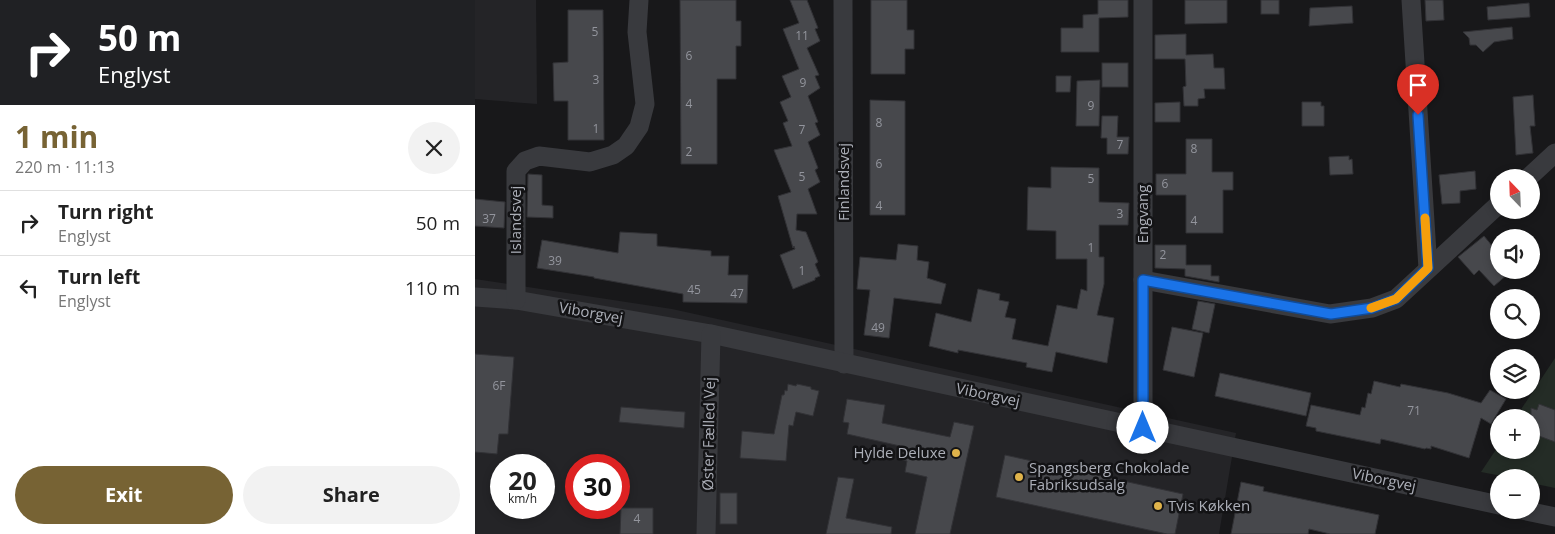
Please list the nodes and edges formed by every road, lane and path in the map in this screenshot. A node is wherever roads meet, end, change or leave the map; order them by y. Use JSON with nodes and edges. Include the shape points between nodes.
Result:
{"nodes":[{"id":1,"x":639,"y":0,"type":"edge"},
{"id":2,"x":843,"y":0,"type":"edge"},
{"id":3,"x":1143,"y":0,"type":"edge"},
{"id":4,"x":1411,"y":0,"type":"edge"},
{"id":5,"x":1555,"y":153,"type":"edge"},
{"id":6,"x":1538,"y":169,"type":"edge"},
{"id":7,"x":1490,"y":212,"type":"edge"},
{"id":8,"x":1428,"y":268,"type":"junction"},
{"id":9,"x":1143,"y":280,"type":"junction"},
{"id":10,"x":475,"y":297,"type":"edge"},
{"id":11,"x":516,"y":300,"type":"junction"},
{"id":12,"x":711,"y":334,"type":"junction"},
{"id":13,"x":845,"y":364,"type":"junction"},
{"id":14,"x":1143,"y":428,"type":"junction"},
{"id":15,"x":1490,"y":503,"type":"edge"},
{"id":16,"x":1540,"y":514,"type":"edge"},
{"id":17,"x":1555,"y":517,"type":"edge"},
{"id":18,"x":706,"y":534,"type":"edge"}],
"edges":[{"from":1,"to":11,"type":"street","name":"Islandsvej","via":[[637,32],[645,104],[639,127],[627,146],[613,155],[590,162],[539,156],[525,161],[516,171]]},
{"from":2,"to":13,"type":"street","name":"Finlandsvej"},
{"from":3,"to":9,"type":"street","name":"Engvang"},
{"from":4,"to":8,"type":"street"},
{"from":5,"to":6,"type":"street"},
{"from":7,"to":8,"type":"street"},
{"from":8,"to":9,"type":"street","via":[[1396,299],[1372,308],[1331,314]]},
{"from":9,"to":14,"type":"street","name":"Engvang"},
{"from":10,"to":11,"type":"street","name":"Viborgvej"},
{"from":11,"to":12,"type":"street","name":"Viborgvej"},
{"from":12,"to":13,"type":"street","name":"Viborgvej"},
{"from":12,"to":18,"type":"street","name":"Øster Fælled Vej"},
{"from":13,"to":14,"type":"street","name":"Viborgvej"},
{"from":14,"to":15,"type":"street","name":"Viborgvej"},
{"from":16,"to":17,"type":"street"}]}
